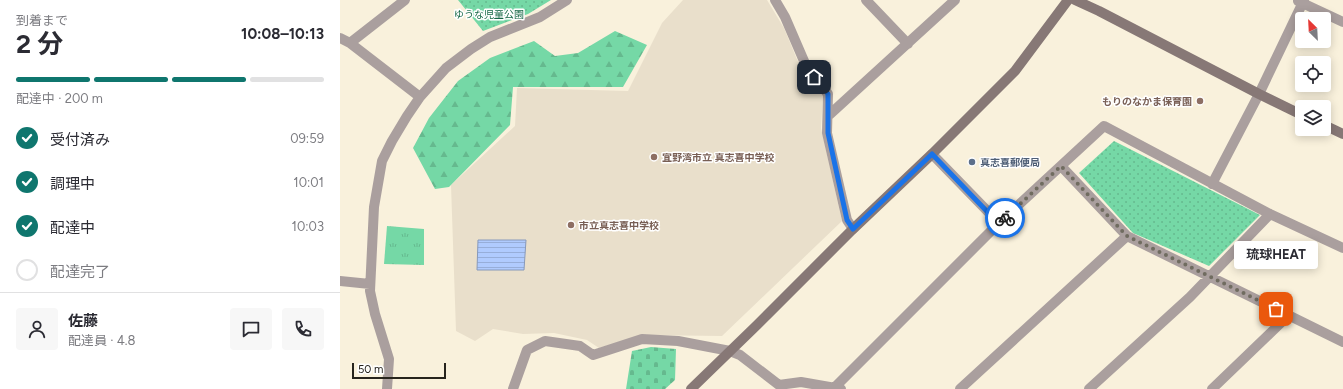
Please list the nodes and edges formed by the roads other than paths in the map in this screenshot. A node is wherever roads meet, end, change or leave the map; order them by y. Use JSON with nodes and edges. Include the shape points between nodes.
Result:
{"nodes":[{"id":1,"x":405,"y":0,"type":"edge"},
{"id":2,"x":566,"y":0,"type":"edge"},
{"id":3,"x":775,"y":0,"type":"edge"},
{"id":4,"x":866,"y":0,"type":"edge"},
{"id":5,"x":955,"y":0,"type":"edge"},
{"id":6,"x":1068,"y":0,"type":"edge"},
{"id":7,"x":1076,"y":0,"type":"edge"},
{"id":8,"x":1301,"y":1,"type":"edge"},
{"id":9,"x":1343,"y":22,"type":"edge"},
{"id":10,"x":340,"y":38,"type":"edge"},
{"id":11,"x":350,"y":43,"type":"junction"},
{"id":12,"x":908,"y":44,"type":"junction"},
{"id":13,"x":1258,"y":94,"type":"junction"},
{"id":14,"x":420,"y":97,"type":"junction"},
{"id":15,"x":1295,"y":112,"type":"edge"},
{"id":16,"x":828,"y":116,"type":"junction"},
{"id":17,"x":1331,"y":129,"type":"edge"},
{"id":18,"x":1343,"y":134,"type":"edge"},
{"id":19,"x":932,"y":154,"type":"junction"},
{"id":20,"x":1061,"y":166,"type":"junction"},
{"id":21,"x":1212,"y":184,"type":"junction"},
{"id":22,"x":1270,"y":214,"type":"junction"},
{"id":23,"x":999,"y":224,"type":"junction"},
{"id":24,"x":853,"y":229,"type":"junction"},
{"id":25,"x":1127,"y":236,"type":"junction"},
{"id":26,"x":1343,"y":248,"type":"edge"},
{"id":27,"x":1210,"y":276,"type":"junction"},
{"id":28,"x":340,"y":281,"type":"edge"},
{"id":29,"x":370,"y":284,"type":"junction"},
{"id":30,"x":1289,"y":315,"type":"junction"},
{"id":31,"x":1343,"y":342,"type":"edge"},
{"id":32,"x":730,"y":351,"type":"junction"},
{"id":33,"x":838,"y":388,"type":"edge"},
{"id":34,"x":387,"y":389,"type":"edge"},
{"id":35,"x":513,"y":389,"type":"edge"},
{"id":36,"x":691,"y":389,"type":"edge"},
{"id":37,"x":960,"y":389,"type":"edge"},
{"id":38,"x":1089,"y":389,"type":"edge"},
{"id":39,"x":1212,"y":389,"type":"edge"}],
"edges":[{"from":1,"to":11,"type":"street"},
{"from":2,"to":14,"type":"street","via":[[540,17],[490,37],[471,49],[446,68]]},
{"from":3,"to":16,"type":"street","via":[[808,68],[828,94]]},
{"from":4,"to":12,"type":"street"},
{"from":5,"to":12,"type":"street"},
{"from":6,"to":19,"type":"street","via":[[1015,71]]},
{"from":7,"to":13,"type":"street"},
{"from":8,"to":9,"type":"street"},
{"from":8,"to":13,"type":"street"},
{"from":10,"to":11,"type":"street"},
{"from":11,"to":14,"type":"street"},
{"from":12,"to":16,"type":"street"},
{"from":13,"to":15,"type":"street"},
{"from":13,"to":21,"type":"street"},
{"from":14,"to":29,"type":"street","via":[[382,161],[374,207]]},
{"from":16,"to":24,"type":"street","via":[[829,140],[847,220]]},
{"from":17,"to":18,"type":"street"},
{"from":19,"to":23,"type":"street"},
{"from":19,"to":24,"type":"street"},
{"from":20,"to":21,"type":"street","via":[[1104,126]]},
{"from":20,"to":23,"type":"street"},
{"from":20,"to":25,"type":"street"},
{"from":21,"to":22,"type":"street"},
{"from":22,"to":26,"type":"street"},
{"from":22,"to":27,"type":"street"},
{"from":23,"to":33,"type":"street"},
{"from":24,"to":32,"type":"street"},
{"from":25,"to":27,"type":"street"},
{"from":25,"to":37,"type":"street"},
{"from":27,"to":30,"type":"street"},
{"from":27,"to":38,"type":"street"},
{"from":28,"to":29,"type":"street"},
{"from":29,"to":34,"type":"street","via":[[375,314],[389,359]]},
{"from":30,"to":31,"type":"street"},
{"from":30,"to":39,"type":"street"},
{"from":32,"to":33,"type":"street","via":[[740,355],[779,385],[802,382]]},
{"from":32,"to":35,"type":"street","via":[[678,341],[642,339],[593,355],[580,346],[545,341],[527,350]]},
{"from":32,"to":36,"type":"street"}]}
